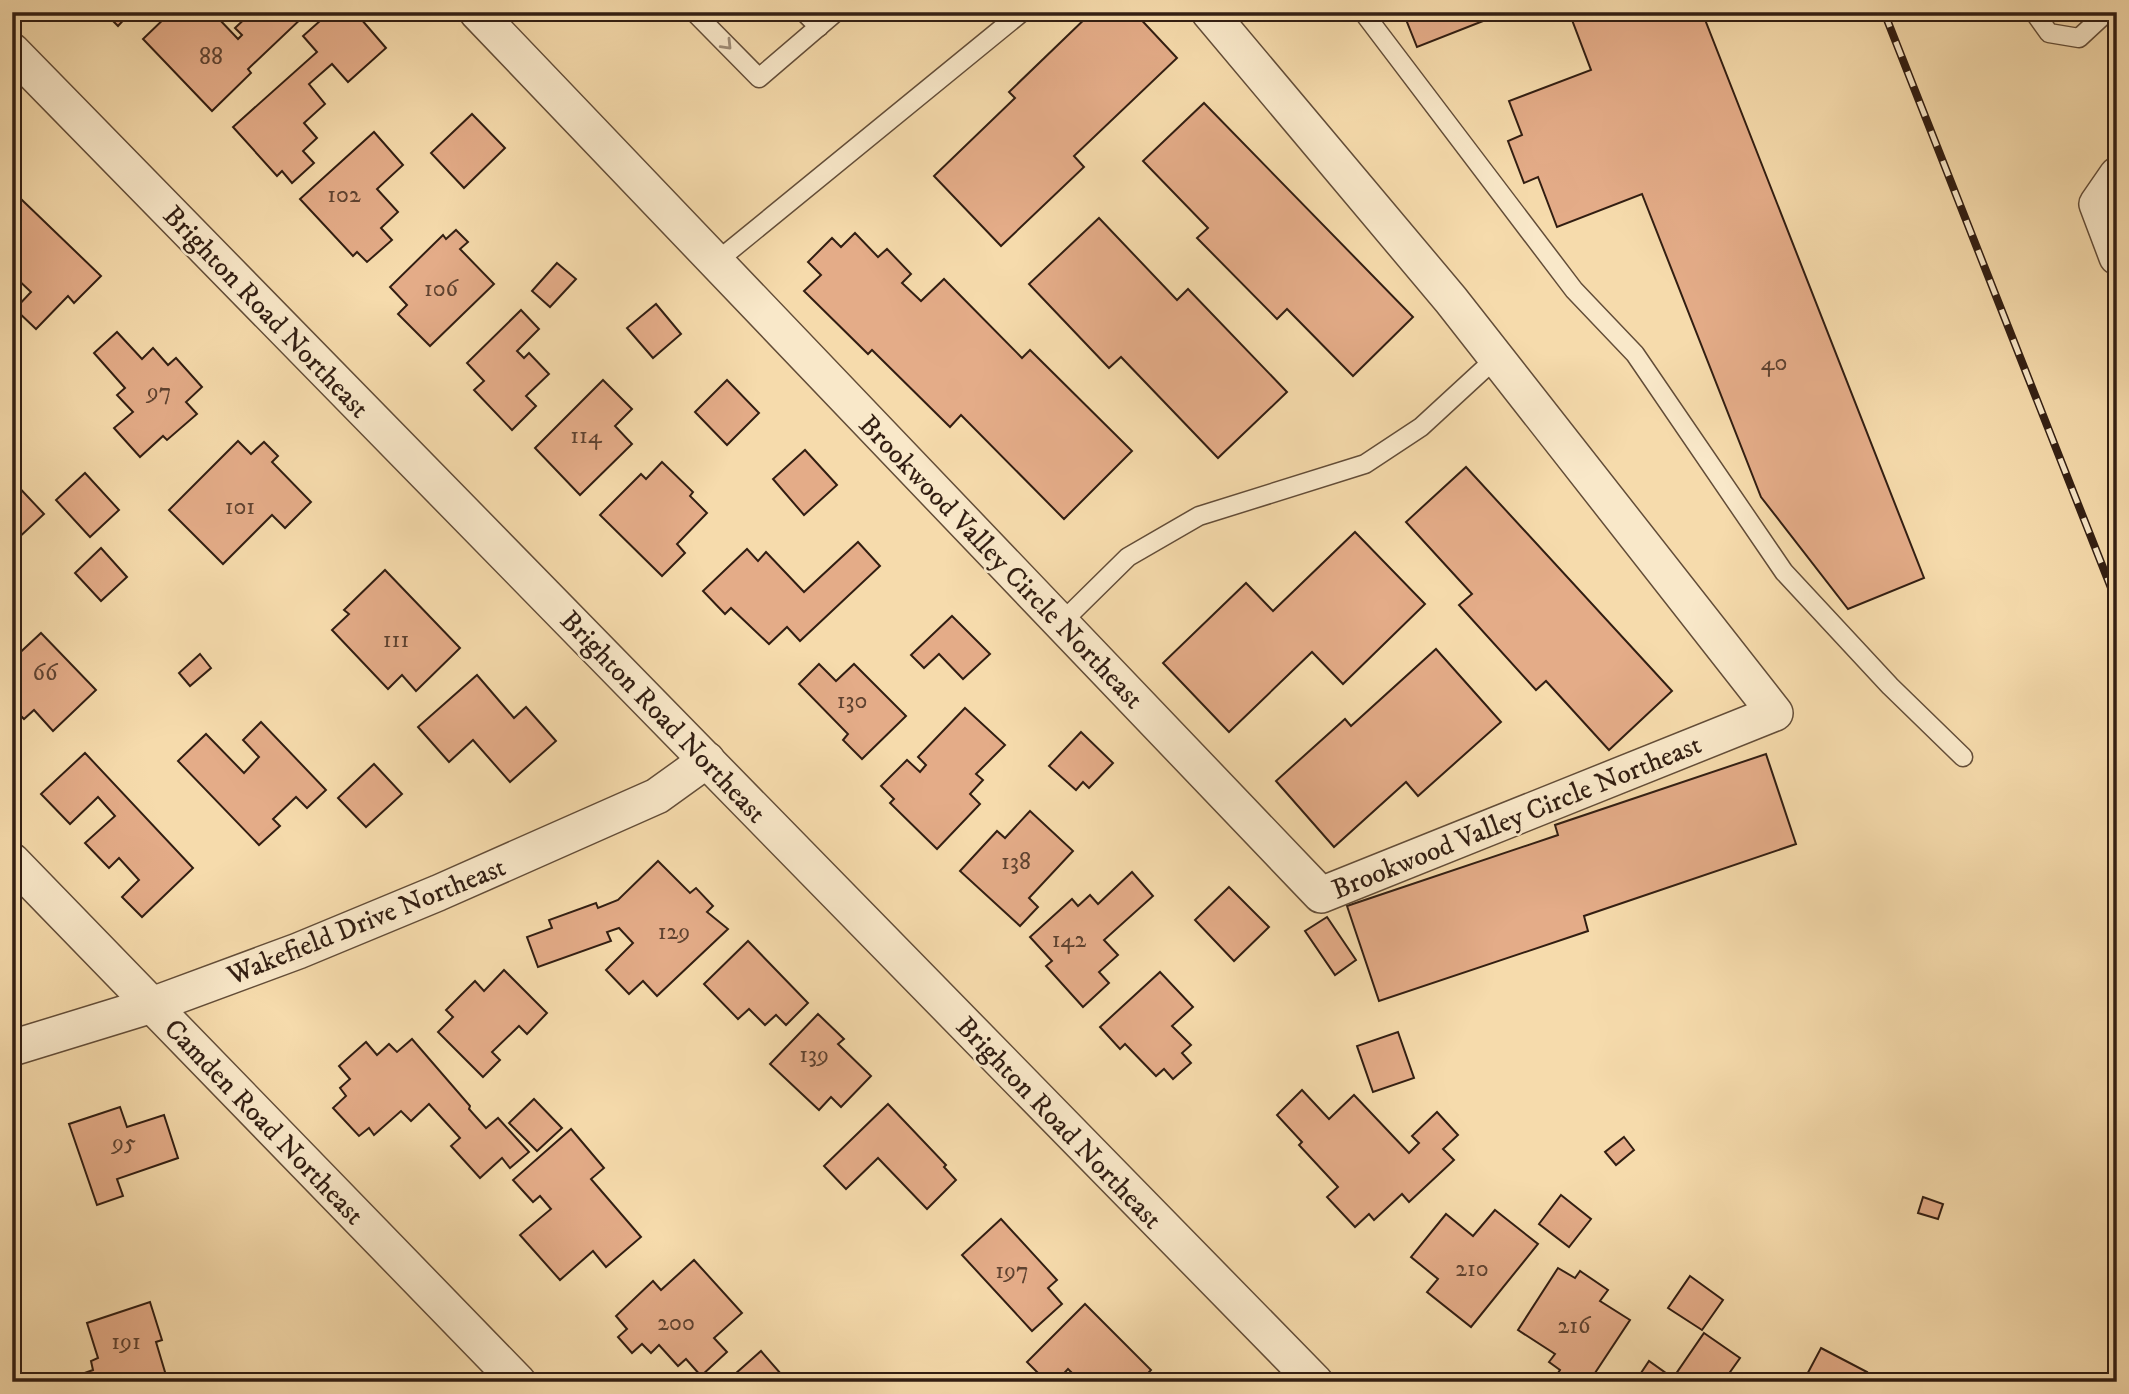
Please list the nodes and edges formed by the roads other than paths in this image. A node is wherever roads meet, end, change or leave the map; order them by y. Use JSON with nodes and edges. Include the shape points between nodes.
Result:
{"nodes":[{"id":1,"x":477,"y":12,"type":"edge"},
{"id":2,"x":695,"y":12,"type":"edge"},
{"id":3,"x":804,"y":12,"type":"edge"},
{"id":4,"x":836,"y":12,"type":"edge"},
{"id":5,"x":1022,"y":12,"type":"edge"},
{"id":6,"x":1209,"y":12,"type":"edge"},
{"id":7,"x":1363,"y":12,"type":"edge"},
{"id":8,"x":2034,"y":12,"type":"edge"},
{"id":9,"x":2107,"y":12,"type":"edge"},
{"id":10,"x":819,"y":27,"type":"junction"},
{"id":11,"x":12,"y":51,"type":"edge"},
{"id":12,"x":2117,"y":175,"type":"edge"},
{"id":13,"x":2117,"y":257,"type":"edge"},
{"id":14,"x":716,"y":262,"type":"junction"},
{"id":15,"x":1496,"y":358,"type":"junction"},
{"id":16,"x":1061,"y":623,"type":"junction"},
{"id":17,"x":1963,"y":757,"type":"dead end"},
{"id":18,"x":707,"y":760,"type":"junction"},
{"id":19,"x":12,"y":861,"type":"edge"},
{"id":20,"x":152,"y":1005,"type":"junction"},
{"id":21,"x":12,"y":1048,"type":"edge"},
{"id":22,"x":518,"y":1382,"type":"edge"},
{"id":23,"x":1315,"y":1382,"type":"edge"}],
"edges":[{"from":1,"to":14,"type":"street","name":"Brookwood Valley Circle Northeast"},
{"from":2,"to":10,"type":"lane","one_way":true,"via":[[759,78]]},
{"from":3,"to":10,"type":"lane"},
{"from":4,"to":10,"type":"lane"},
{"from":5,"to":14,"type":"lane"},
{"from":6,"to":15,"type":"street","name":"Brookwood Valley Circle Northeast"},
{"from":7,"to":17,"type":"lane","via":[[1574,290],[1635,354],[1784,572]]},
{"from":8,"to":9,"type":"lane","via":[[2049,33],[2079,38]]},
{"from":11,"to":18,"type":"street","name":"Brighton Road Northeast"},
{"from":12,"to":13,"type":"street","via":[[2096,204]]},
{"from":14,"to":16,"type":"street","name":"Brookwood Valley Circle Northeast"},
{"from":15,"to":16,"type":"lane","via":[[1422,427],[1364,464],[1199,516],[1128,557]]},
{"from":15,"to":16,"type":"street","name":"Brookwood Valley Circle Northeast","via":[[1775,713],[1321,895]]},
{"from":18,"to":20,"type":"street","name":"Wakefield Drive Northeast","via":[[657,796],[438,894]]},
{"from":18,"to":23,"type":"street","name":"Brighton Road Northeast"},
{"from":19,"to":20,"type":"street","name":"Camden Road Northeast"},
{"from":20,"to":21,"type":"street","name":"Wakefield Drive Northeast"},
{"from":20,"to":22,"type":"street","name":"Camden Road Northeast"}]}
